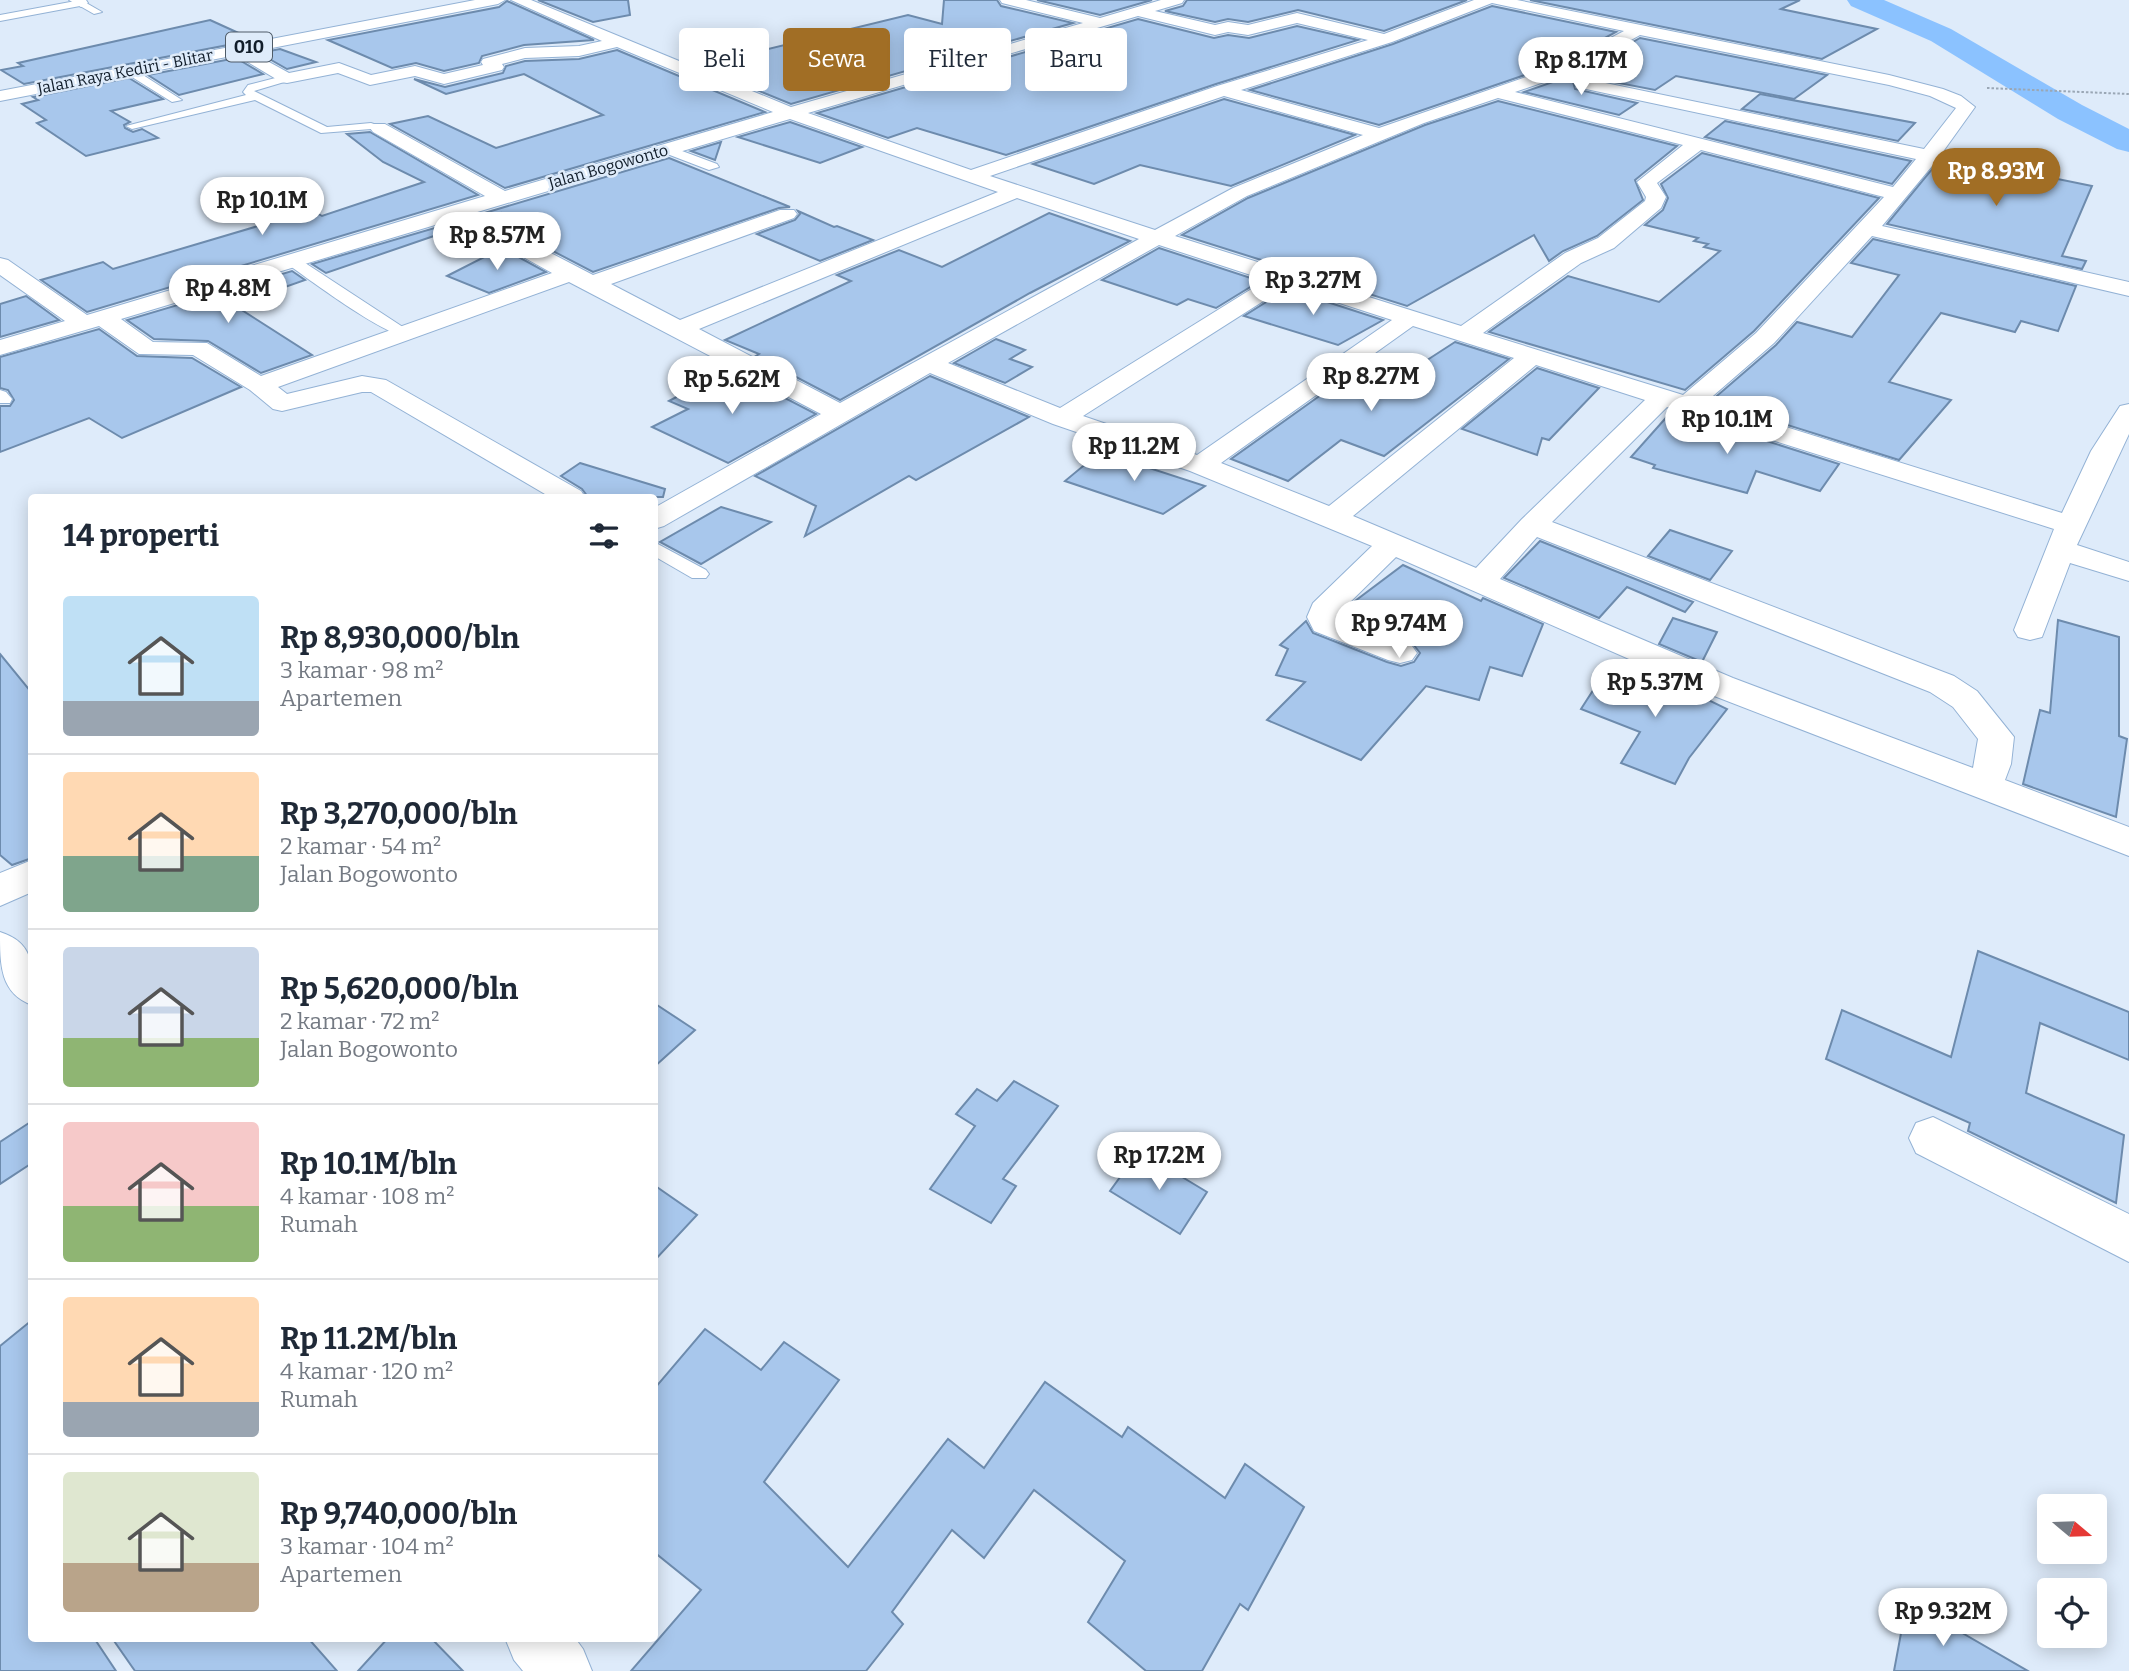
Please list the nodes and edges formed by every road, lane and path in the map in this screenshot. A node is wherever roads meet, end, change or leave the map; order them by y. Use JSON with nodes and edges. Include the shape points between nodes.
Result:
{"nodes":[{"id":1,"x":498,"y":0,"type":"edge"},
{"id":2,"x":519,"y":0,"type":"edge"},
{"id":3,"x":1007,"y":0,"type":"edge"},
{"id":4,"x":1177,"y":0,"type":"edge"},
{"id":5,"x":1487,"y":0,"type":"edge"},
{"id":6,"x":1496,"y":0,"type":"edge"},
{"id":7,"x":79,"y":1,"type":"edge"},
{"id":8,"x":97,"y":12,"type":"dead end"},
{"id":9,"x":1138,"y":12,"type":"junction"},
{"id":10,"x":0,"y":18,"type":"edge"},
{"id":11,"x":1102,"y":22,"type":"junction"},
{"id":12,"x":1638,"y":30,"type":"junction"},
{"id":13,"x":1386,"y":39,"type":"junction"},
{"id":14,"x":619,"y":42,"type":"junction"},
{"id":15,"x":234,"y":49,"type":"junction"},
{"id":16,"x":1566,"y":69,"type":"junction"},
{"id":17,"x":128,"y":70,"type":"junction"},
{"id":18,"x":286,"y":78,"type":"junction"},
{"id":19,"x":1223,"y":90,"type":"junction"},
{"id":20,"x":2014,"y":90,"type":"dead end"},
{"id":21,"x":1499,"y":93,"type":"junction"},
{"id":22,"x":2129,"y":94,"type":"edge"},
{"id":23,"x":0,"y":96,"type":"edge"},
{"id":24,"x":253,"y":97,"type":"junction"},
{"id":25,"x":176,"y":100,"type":"dead end"},
{"id":26,"x":789,"y":112,"type":"junction"},
{"id":27,"x":132,"y":125,"type":"dead end"},
{"id":28,"x":379,"y":128,"type":"joint"},
{"id":29,"x":1380,"y":134,"type":"junction"},
{"id":30,"x":1697,"y":144,"type":"junction"},
{"id":31,"x":666,"y":149,"type":"junction"},
{"id":32,"x":1930,"y":156,"type":"junction"},
{"id":33,"x":713,"y":167,"type":"dead end"},
{"id":34,"x":974,"y":175,"type":"junction"},
{"id":35,"x":1018,"y":191,"type":"junction"},
{"id":36,"x":1897,"y":194,"type":"junction"},
{"id":37,"x":501,"y":198,"type":"junction"},
{"id":38,"x":456,"y":211,"type":"junction"},
{"id":39,"x":787,"y":214,"type":"dead end"},
{"id":40,"x":1868,"y":229,"type":"junction"},
{"id":41,"x":1153,"y":238,"type":"junction"},
{"id":42,"x":291,"y":260,"type":"junction"},
{"id":43,"x":0,"y":265,"type":"edge"},
{"id":44,"x":581,"y":278,"type":"junction"},
{"id":45,"x":1285,"y":278,"type":"junction"},
{"id":46,"x":2129,"y":289,"type":"edge"},
{"id":47,"x":1411,"y":317,"type":"junction"},
{"id":48,"x":92,"y":320,"type":"junction"},
{"id":49,"x":679,"y":328,"type":"junction"},
{"id":50,"x":404,"y":333,"type":"junction"},
{"id":51,"x":1466,"y":334,"type":"junction"},
{"id":52,"x":0,"y":348,"type":"edge"},
{"id":53,"x":1533,"y":355,"type":"junction"},
{"id":54,"x":929,"y":364,"type":"junction"},
{"id":55,"x":259,"y":385,"type":"junction"},
{"id":56,"x":1675,"y":401,"type":"junction"},
{"id":57,"x":2129,"y":412,"type":"edge"},
{"id":58,"x":841,"y":414,"type":"junction"},
{"id":59,"x":1062,"y":418,"type":"junction"},
{"id":60,"x":2117,"y":454,"type":"edge"},
{"id":61,"x":1200,"y":465,"type":"junction"},
{"id":62,"x":566,"y":494,"type":"edge"},
{"id":63,"x":658,"y":518,"type":"edge"},
{"id":64,"x":1333,"y":518,"type":"junction"},
{"id":65,"x":1532,"y":525,"type":"junction"},
{"id":66,"x":2066,"y":537,"type":"junction"},
{"id":67,"x":1391,"y":545,"type":"junction"},
{"id":68,"x":658,"y":550,"type":"edge"},
{"id":69,"x":2129,"y":572,"type":"edge"},
{"id":70,"x":699,"y":574,"type":"dead end"},
{"id":71,"x":1479,"y":583,"type":"junction"},
{"id":72,"x":2030,"y":631,"type":"dead end"},
{"id":73,"x":1400,"y":653,"type":"dead end"},
{"id":74,"x":1984,"y":787,"type":"junction"},
{"id":75,"x":2129,"y":842,"type":"edge"},
{"id":76,"x":28,"y":876,"type":"edge"},
{"id":77,"x":0,"y":891,"type":"edge"},
{"id":78,"x":0,"y":948,"type":"edge"},
{"id":79,"x":28,"y":983,"type":"edge"},
{"id":80,"x":1933,"y":1138,"type":"dead end"},
{"id":81,"x":2129,"y":1239,"type":"edge"},
{"id":82,"x":539,"y":1642,"type":"edge"},
{"id":83,"x":561,"y":1671,"type":"edge"}],
"edges":[{"from":1,"to":15,"type":"street","name":"Jalan Raya Kediri - Blitar","number":"010"},
{"from":2,"to":14,"type":"street"},
{"from":3,"to":11,"type":"street"},
{"from":4,"to":9,"type":"street","name":"Jalan Bogowonto"},
{"from":5,"to":13,"type":"street"},
{"from":6,"to":12,"type":"street"},
{"from":7,"to":8,"type":"lane"},
{"from":7,"to":10,"type":"lane"},
{"from":9,"to":11,"type":"street","name":"Jalan Bogowonto"},
{"from":9,"to":13,"type":"street","via":[[1216,30],[1248,30],[1297,18]]},
{"from":11,"to":26,"type":"street","name":"Jalan Bogowonto"},
{"from":12,"to":16,"type":"street"},
{"from":12,"to":32,"type":"street","via":[[1959,100],[1966,107]]},
{"from":13,"to":19,"type":"street"},
{"from":14,"to":18,"type":"street","via":[[579,51],[525,53],[489,62],[496,67],[444,79],[415,71],[370,80],[339,68]]},
{"from":14,"to":26,"type":"street"},
{"from":15,"to":17,"type":"street","name":"Jalan Raya Kediri - Blitar","number":"010"},
{"from":15,"to":18,"type":"street"},
{"from":16,"to":21,"type":"street"},
{"from":16,"to":32,"type":"street","via":[[1582,73],[1586,84]]},
{"from":17,"to":23,"type":"street","name":"Jalan Raya Kediri - Blitar","number":"010"},
{"from":17,"to":25,"type":"lane"},
{"from":18,"to":24,"type":"lane","via":[[253,87],[248,90]]},
{"from":19,"to":29,"type":"street"},
{"from":19,"to":34,"type":"street"},
{"from":20,"to":22,"type":"path"},
{"from":21,"to":29,"type":"street"},
{"from":21,"to":30,"type":"street"},
{"from":24,"to":27,"type":"lane"},
{"from":24,"to":28,"type":"lane","via":[[325,131]]},
{"from":26,"to":31,"type":"street","name":"Jalan Bogowonto"},
{"from":26,"to":34,"type":"street"},
{"from":28,"to":37,"type":"street"},
{"from":29,"to":41,"type":"street","via":[[1240,192]]},
{"from":30,"to":36,"type":"street"},
{"from":30,"to":51,"type":"street","via":[[1647,182],[1656,197],[1654,204],[1606,243],[1573,258]]},
{"from":31,"to":33,"type":"lane"},
{"from":31,"to":37,"type":"street","name":"Jalan Bogowonto"},
{"from":32,"to":36,"type":"street"},
{"from":34,"to":35,"type":"street"},
{"from":35,"to":41,"type":"street"},
{"from":35,"to":49,"type":"street"},
{"from":36,"to":40,"type":"street"},
{"from":37,"to":38,"type":"street","name":"Jalan Bogowonto"},
{"from":38,"to":42,"type":"street","name":"Jalan Bogowonto"},
{"from":38,"to":44,"type":"street"},
{"from":39,"to":44,"type":"street"},
{"from":40,"to":46,"type":"street"},
{"from":40,"to":56,"type":"street","via":[[1763,340]]},
{"from":41,"to":45,"type":"street"},
{"from":41,"to":54,"type":"street"},
{"from":42,"to":48,"type":"street","name":"Jalan Bogowonto"},
{"from":42,"to":50,"type":"lane"},
{"from":43,"to":48,"type":"street"},
{"from":44,"to":49,"type":"street"},
{"from":44,"to":50,"type":"street"},
{"from":45,"to":47,"type":"street"},
{"from":45,"to":59,"type":"street"},
{"from":47,"to":51,"type":"street"},
{"from":47,"to":61,"type":"street"},
{"from":48,"to":52,"type":"street","name":"Jalan Bogowonto"},
{"from":48,"to":55,"type":"street","via":[[148,349],[198,348]]},
{"from":49,"to":58,"type":"street"},
{"from":50,"to":55,"type":"street"},
{"from":51,"to":53,"type":"street"},
{"from":53,"to":56,"type":"street"},
{"from":53,"to":64,"type":"street"},
{"from":54,"to":58,"type":"street"},
{"from":54,"to":59,"type":"street"},
{"from":55,"to":62,"type":"street","via":[[282,403],[362,384],[377,385]]},
{"from":56,"to":65,"type":"street"},
{"from":56,"to":66,"type":"street"},
{"from":57,"to":60,"type":"street"},
{"from":58,"to":63,"type":"street"},
{"from":59,"to":61,"type":"street"},
{"from":60,"to":66,"type":"street"},
{"from":61,"to":64,"type":"street"},
{"from":64,"to":67,"type":"street"},
{"from":65,"to":71,"type":"street"},
{"from":65,"to":74,"type":"street","via":[[1942,684],[1965,699],[1996,737]]},
{"from":66,"to":69,"type":"street"},
{"from":66,"to":72,"type":"street"},
{"from":67,"to":71,"type":"street"},
{"from":67,"to":73,"type":"street","via":[[1323,617],[1325,624]]},
{"from":68,"to":70,"type":"lane"},
{"from":71,"to":74,"type":"street","via":[[1721,686]]},
{"from":74,"to":75,"type":"street"},
{"from":76,"to":77,"type":"street"},
{"from":78,"to":79,"type":"street"},
{"from":80,"to":81,"type":"street"},
{"from":82,"to":83,"type":"street"}]}
